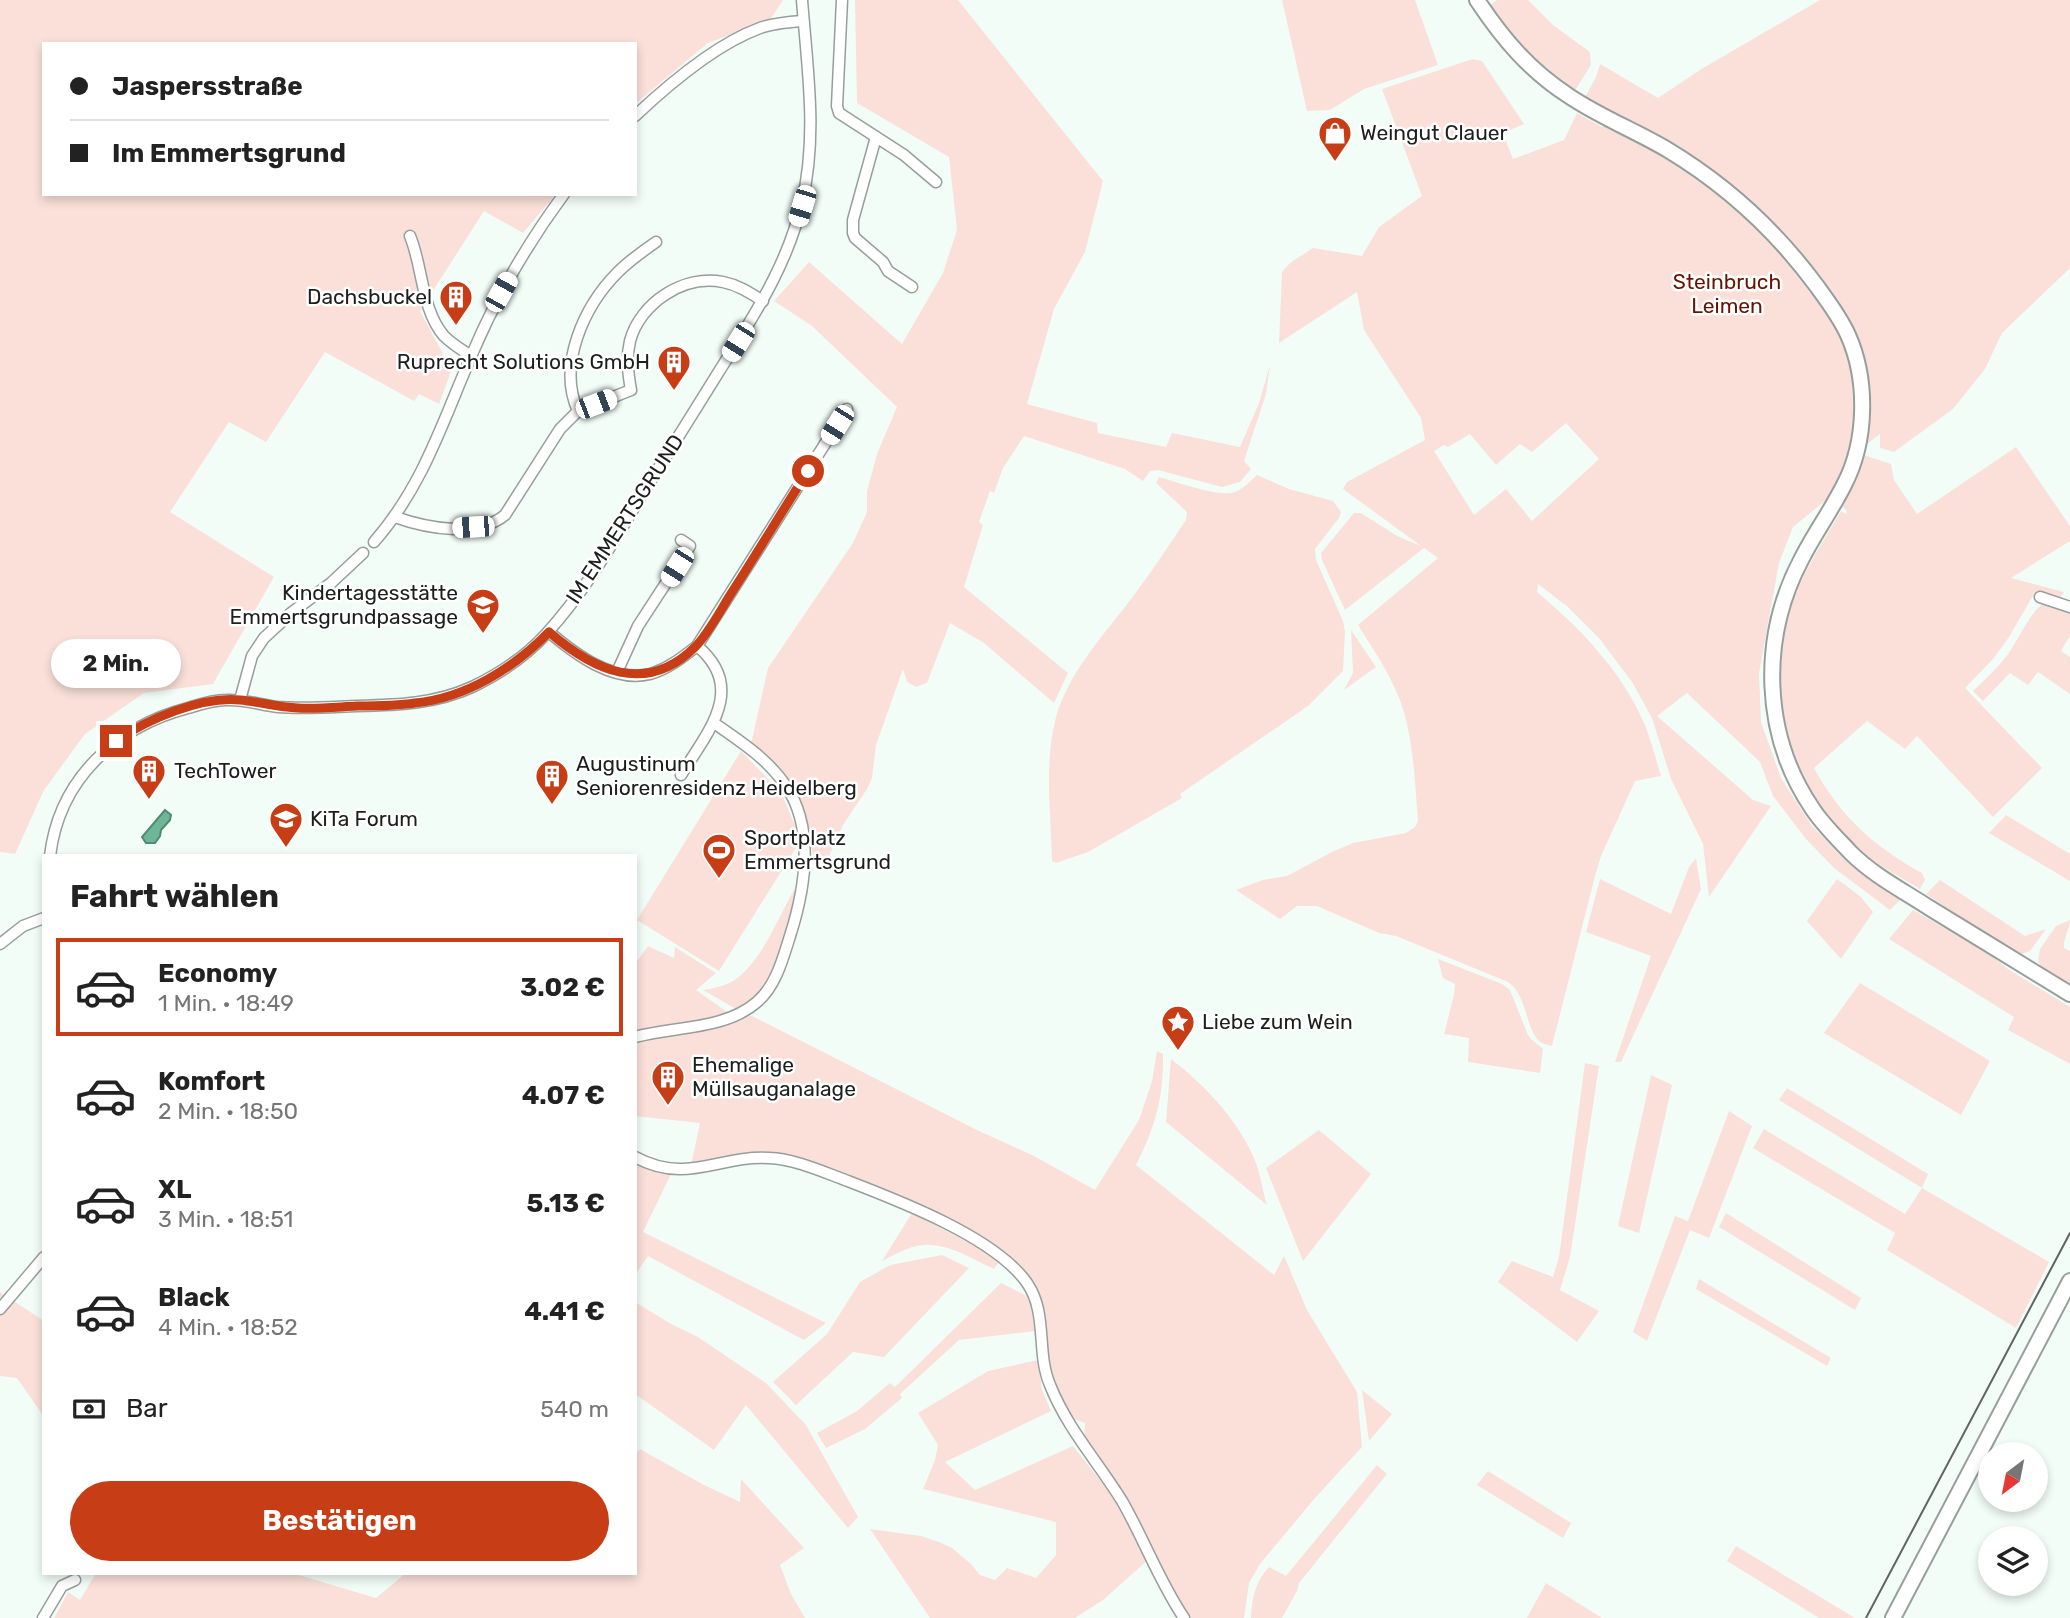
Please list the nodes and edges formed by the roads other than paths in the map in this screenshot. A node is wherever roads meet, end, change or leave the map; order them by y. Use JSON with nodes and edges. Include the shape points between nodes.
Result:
{"nodes":[{"id":1,"x":802,"y":0,"type":"edge"},
{"id":2,"x":842,"y":0,"type":"edge"},
{"id":3,"x":1478,"y":0,"type":"edge"},
{"id":4,"x":803,"y":21,"type":"junction"},
{"id":5,"x":637,"y":114,"type":"edge"},
{"id":6,"x":876,"y":137,"type":"junction"},
{"id":7,"x":936,"y":182,"type":"dead end"},
{"id":8,"x":563,"y":196,"type":"edge"},
{"id":9,"x":410,"y":236,"type":"dead end"},
{"id":10,"x":656,"y":242,"type":"dead end"},
{"id":11,"x":912,"y":287,"type":"dead end"},
{"id":12,"x":763,"y":300,"type":"junction"},
{"id":13,"x":471,"y":356,"type":"junction"},
{"id":14,"x":847,"y":409,"type":"dead end"},
{"id":15,"x":578,"y":411,"type":"junction"},
{"id":16,"x":395,"y":517,"type":"junction"},
{"id":17,"x":681,"y":540,"type":"dead end"},
{"id":18,"x":374,"y":542,"type":"dead end"},
{"id":19,"x":363,"y":553,"type":"dead end"},
{"id":20,"x":2040,"y":597,"type":"dead end"},
{"id":21,"x":2070,"y":607,"type":"edge"},
{"id":22,"x":549,"y":632,"type":"junction"},
{"id":23,"x":697,"y":646,"type":"junction"},
{"id":24,"x":617,"y":672,"type":"junction"},
{"id":25,"x":240,"y":700,"type":"junction"},
{"id":26,"x":714,"y":723,"type":"junction"},
{"id":27,"x":681,"y":775,"type":"dead end"},
{"id":28,"x":50,"y":854,"type":"edge"},
{"id":29,"x":42,"y":919,"type":"edge"},
{"id":30,"x":0,"y":944,"type":"edge"},
{"id":31,"x":2070,"y":994,"type":"edge"},
{"id":32,"x":637,"y":1037,"type":"edge"},
{"id":33,"x":637,"y":1158,"type":"edge"},
{"id":34,"x":42,"y":1259,"type":"edge"},
{"id":35,"x":2070,"y":1281,"type":"edge"},
{"id":36,"x":2,"y":1307,"type":"edge"},
{"id":37,"x":75,"y":1580,"type":"dead end"},
{"id":38,"x":43,"y":1618,"type":"edge"},
{"id":39,"x":1184,"y":1618,"type":"edge"},
{"id":40,"x":1893,"y":1618,"type":"edge"}],
"edges":[{"from":1,"to":4,"type":"street","name":"IM EMMERTSGRUND"},
{"from":2,"to":6,"type":"street","via":[[838,110]]},
{"from":3,"to":31,"type":"main road","via":[[1500,34],[1538,73],[1569,96],[1685,161],[1743,205],[1792,255],[1841,322],[1861,390],[1861,424],[1845,484],[1801,561],[1776,623],[1772,698],[1786,760],[1814,811],[1854,855],[1901,890]]},
{"from":4,"to":5,"type":"street","via":[[761,28],[734,40]]},
{"from":4,"to":12,"type":"street","name":"IM EMMERTSGRUND","via":[[811,129],[806,187],[791,241]]},
{"from":6,"to":7,"type":"street"},
{"from":6,"to":11,"type":"street","via":[[853,233],[888,271]]},
{"from":8,"to":13,"type":"street","via":[[520,258]]},
{"from":9,"to":13,"type":"street","via":[[437,326]]},
{"from":10,"to":15,"type":"street","via":[[618,272],[585,319],[572,359],[571,390]]},
{"from":12,"to":15,"type":"street","via":[[716,281],[689,284],[667,294],[654,302],[633,332],[627,367],[631,390]]},
{"from":12,"to":22,"type":"street","name":"IM EMMERTSGRUND","via":[[594,571]]},
{"from":13,"to":16,"type":"street","via":[[419,479]]},
{"from":14,"to":23,"type":"street"},
{"from":15,"to":16,"type":"street","via":[[560,429],[500,519],[484,526],[451,528],[427,527]]},
{"from":16,"to":18,"type":"street"},
{"from":17,"to":24,"type":"street","via":[[690,546],[638,626]]},
{"from":19,"to":25,"type":"street","via":[[264,638],[252,656]]},
{"from":20,"to":21,"type":"street"},
{"from":22,"to":24,"type":"street","via":[[577,654]]},
{"from":22,"to":25,"type":"street","name":"IM EMMERTSGRUND","via":[[494,674],[435,700],[312,708]]},
{"from":23,"to":24,"type":"street","via":[[664,669],[636,675]]},
{"from":23,"to":26,"type":"street","via":[[714,664],[722,685]]},
{"from":25,"to":28,"type":"street","name":"IM EMMERTSGRUND","via":[[212,701],[171,712],[126,734],[101,754],[65,804]]},
{"from":26,"to":27,"type":"street"},
{"from":26,"to":32,"type":"street","via":[[771,768],[796,806],[805,860],[797,913],[771,985],[758,1002],[726,1019]]},
{"from":29,"to":30,"type":"street","via":[[23,926]]},
{"from":33,"to":39,"type":"street","via":[[684,1170],[752,1158],[784,1160],[880,1193],[975,1239],[1005,1259],[1033,1294],[1044,1371],[1063,1415],[1124,1505]]},
{"from":34,"to":36,"type":"street"},
{"from":35,"to":40,"type":"main road"},
{"from":37,"to":38,"type":"street","via":[[62,1586]]}]}
